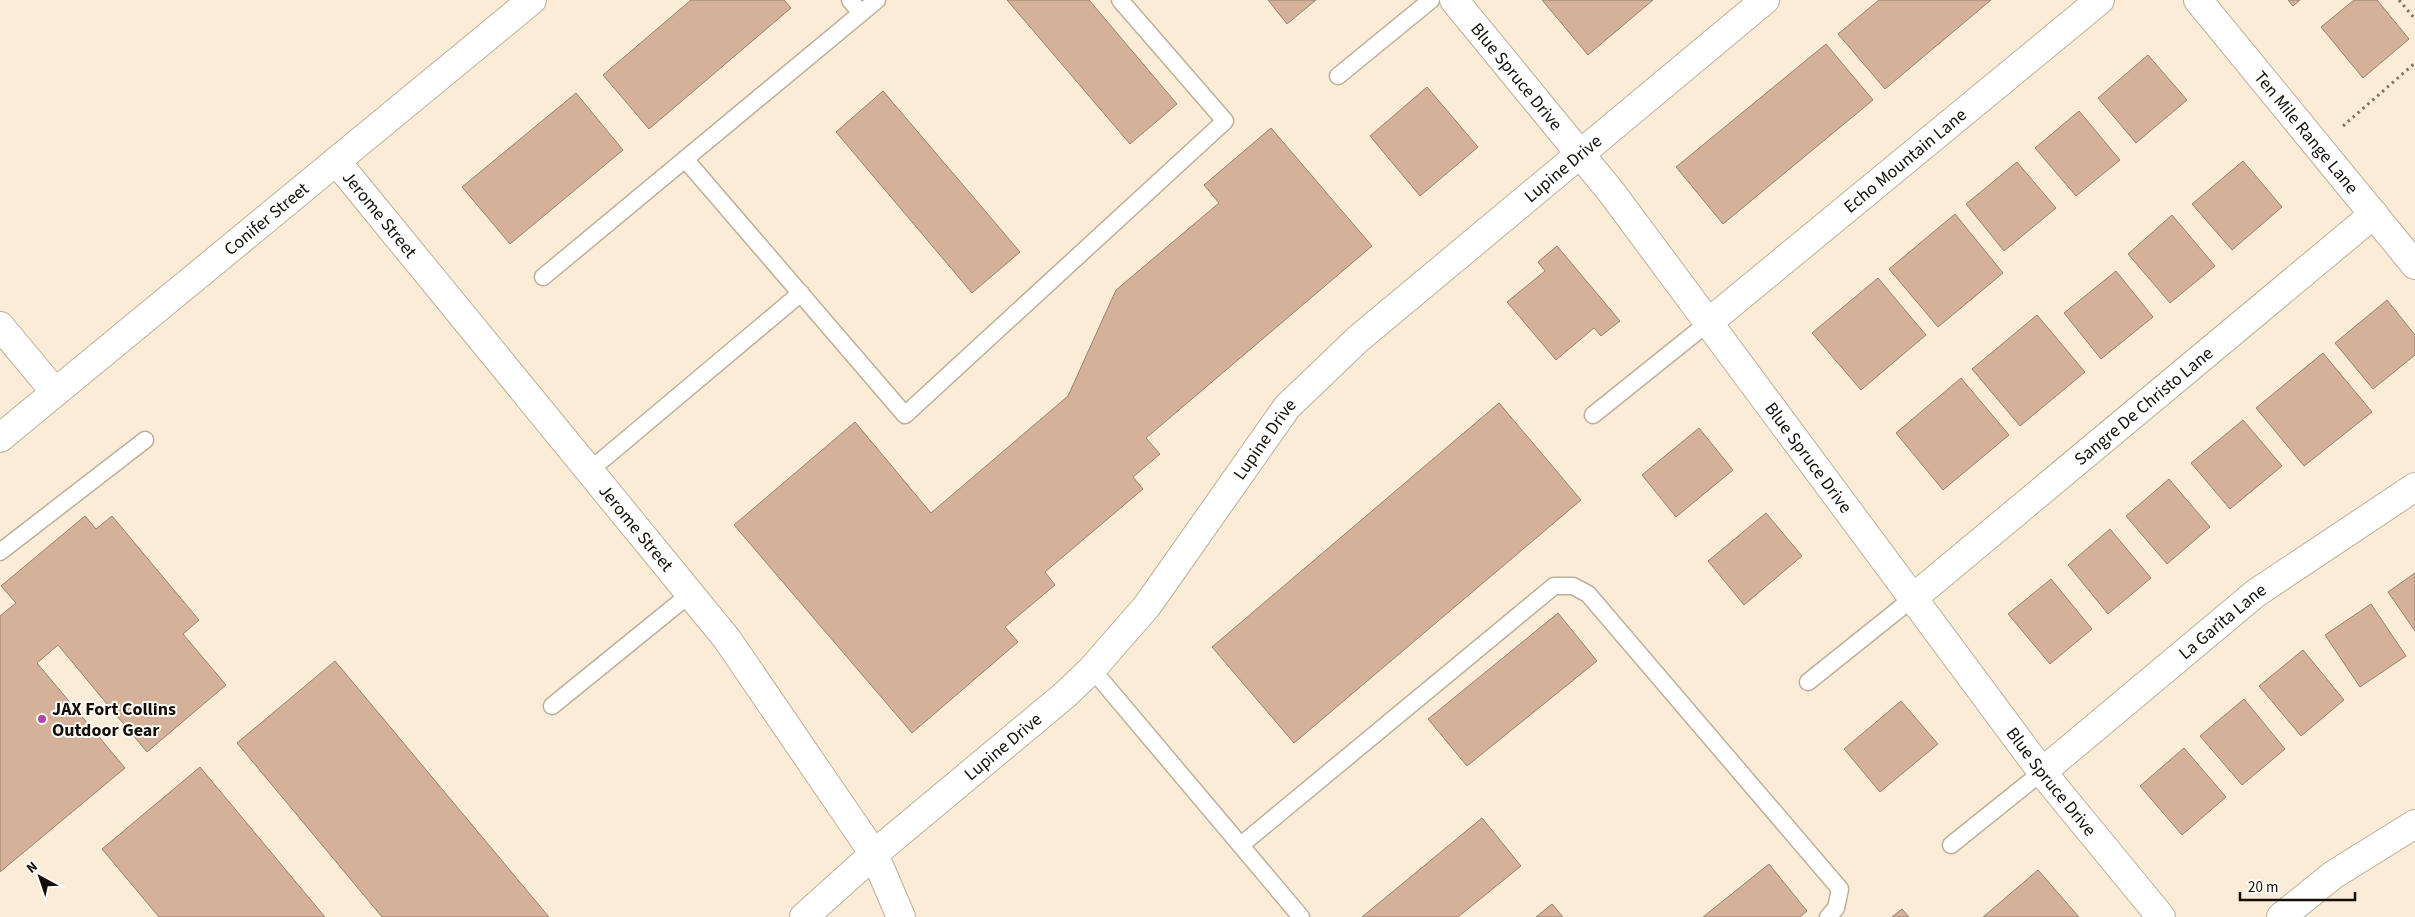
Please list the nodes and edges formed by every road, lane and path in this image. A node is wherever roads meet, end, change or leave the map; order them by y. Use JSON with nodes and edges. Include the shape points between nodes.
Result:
{"nodes":[{"id":1,"x":532,"y":0,"type":"edge"},
{"id":2,"x":850,"y":0,"type":"edge"},
{"id":3,"x":877,"y":0,"type":"edge"},
{"id":4,"x":1120,"y":0,"type":"edge"},
{"id":5,"x":1431,"y":0,"type":"edge"},
{"id":6,"x":1454,"y":0,"type":"edge"},
{"id":7,"x":1765,"y":0,"type":"edge"},
{"id":8,"x":2100,"y":0,"type":"edge"},
{"id":9,"x":2198,"y":0,"type":"edge"},
{"id":10,"x":2399,"y":0,"type":"edge"},
{"id":11,"x":861,"y":13,"type":"junction"},
{"id":12,"x":2415,"y":19,"type":"edge"},
{"id":13,"x":2415,"y":63,"type":"edge"},
{"id":14,"x":1338,"y":76,"type":"dead end"},
{"id":15,"x":2318,"y":147,"type":"junction"},
{"id":16,"x":1580,"y":154,"type":"junction"},
{"id":17,"x":686,"y":159,"type":"junction"},
{"id":18,"x":336,"y":161,"type":"junction"},
{"id":19,"x":2374,"y":214,"type":"junction"},
{"id":20,"x":2415,"y":265,"type":"edge"},
{"id":21,"x":543,"y":277,"type":"dead end"},
{"id":22,"x":801,"y":293,"type":"junction"},
{"id":23,"x":1709,"y":322,"type":"junction"},
{"id":24,"x":0,"y":326,"type":"edge"},
{"id":25,"x":55,"y":392,"type":"junction"},
{"id":26,"x":1593,"y":415,"type":"dead end"},
{"id":27,"x":0,"y":438,"type":"edge"},
{"id":28,"x":145,"y":440,"type":"dead end"},
{"id":29,"x":589,"y":470,"type":"junction"},
{"id":30,"x":2415,"y":487,"type":"edge"},
{"id":31,"x":0,"y":552,"type":"edge"},
{"id":32,"x":690,"y":594,"type":"junction"},
{"id":33,"x":1913,"y":598,"type":"junction"},
{"id":34,"x":1092,"y":669,"type":"junction"},
{"id":35,"x":1808,"y":682,"type":"dead end"},
{"id":36,"x":552,"y":706,"type":"dead end"},
{"id":37,"x":2042,"y":772,"type":"junction"},
{"id":38,"x":2415,"y":824,"type":"edge"},
{"id":39,"x":1241,"y":845,"type":"junction"},
{"id":40,"x":1951,"y":845,"type":"dead end"},
{"id":41,"x":874,"y":854,"type":"junction"},
{"id":42,"x":804,"y":917,"type":"edge"},
{"id":43,"x":901,"y":917,"type":"edge"},
{"id":44,"x":1301,"y":917,"type":"edge"},
{"id":45,"x":1828,"y":917,"type":"edge"},
{"id":46,"x":2161,"y":917,"type":"edge"},
{"id":47,"x":2281,"y":917,"type":"edge"}],
"edges":[{"from":1,"to":18,"type":"street","name":"Conifer Street"},
{"from":2,"to":11,"type":"lane"},
{"from":3,"to":11,"type":"lane"},
{"from":4,"to":22,"type":"lane","via":[[1225,121],[905,415]]},
{"from":5,"to":14,"type":"lane"},
{"from":6,"to":16,"type":"street","name":"Blue Spruce Drive"},
{"from":7,"to":16,"type":"street","name":"Lupine Drive"},
{"from":8,"to":23,"type":"street","name":"Echo Mountain Lane"},
{"from":9,"to":15,"type":"street","name":"Ten Mile Range Lane"},
{"from":10,"to":12,"type":"path"},
{"from":11,"to":17,"type":"lane"},
{"from":13,"to":15,"type":"path"},
{"from":15,"to":19,"type":"street","name":"Ten Mile Range Lane"},
{"from":16,"to":23,"type":"street","name":"Blue Spruce Drive"},
{"from":16,"to":34,"type":"street","name":"Lupine Drive","via":[[1358,339],[1287,407],[1147,606]]},
{"from":17,"to":21,"type":"lane"},
{"from":17,"to":22,"type":"lane"},
{"from":18,"to":25,"type":"street","name":"Conifer Street"},
{"from":18,"to":29,"type":"street","name":"Jerome Street"},
{"from":19,"to":20,"type":"street","name":"Ten Mile Range Lane"},
{"from":19,"to":33,"type":"street","name":"Sangre De Christo Lane"},
{"from":22,"to":29,"type":"lane"},
{"from":23,"to":26,"type":"lane"},
{"from":23,"to":33,"type":"street","name":"Blue Spruce Drive"},
{"from":24,"to":25,"type":"street"},
{"from":25,"to":27,"type":"street","name":"Conifer Street"},
{"from":28,"to":31,"type":"lane"},
{"from":29,"to":32,"type":"street","name":"Jerome Street"},
{"from":30,"to":37,"type":"street","name":"La Garita Lane","via":[[2256,593]]},
{"from":32,"to":36,"type":"lane"},
{"from":32,"to":41,"type":"street","name":"Jerome Street","via":[[727,639]]},
{"from":33,"to":35,"type":"lane"},
{"from":33,"to":37,"type":"street","name":"Blue Spruce Drive"},
{"from":34,"to":39,"type":"lane"},
{"from":34,"to":41,"type":"street","name":"Lupine Drive"},
{"from":37,"to":40,"type":"lane"},
{"from":37,"to":46,"type":"street","name":"Blue Spruce Drive"},
{"from":38,"to":47,"type":"street","via":[[2333,875]]},
{"from":39,"to":44,"type":"lane"},
{"from":39,"to":45,"type":"lane","via":[[1554,586],[1573,586],[1588,594],[1840,889],[1836,908]]},
{"from":41,"to":42,"type":"street","name":"Lupine Drive"},
{"from":41,"to":43,"type":"street","name":"Jerome Street"}]}
